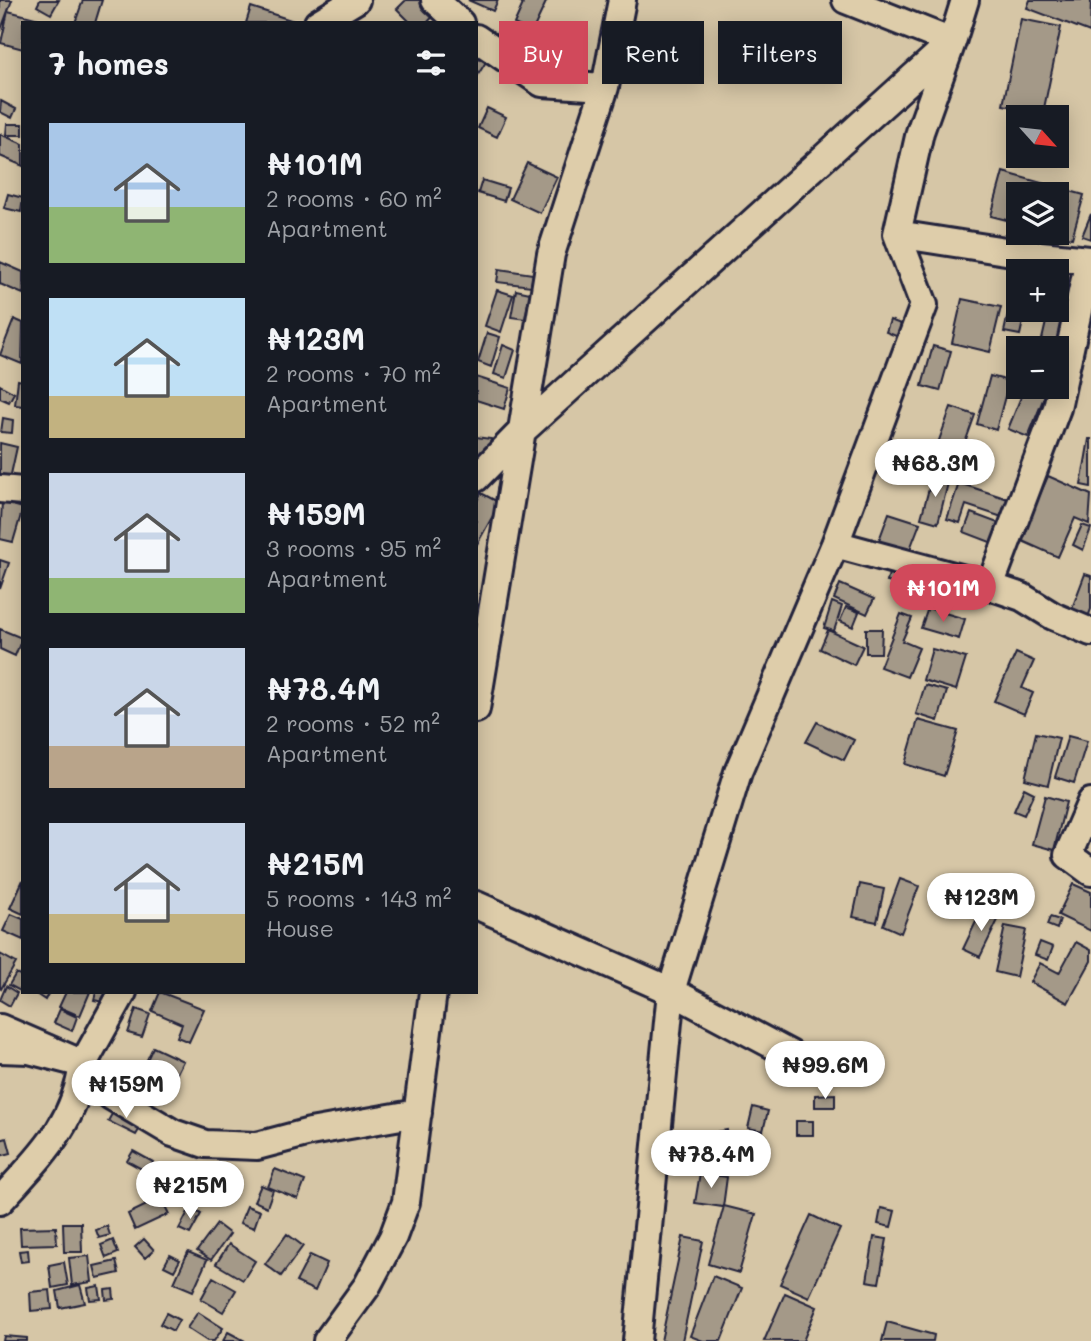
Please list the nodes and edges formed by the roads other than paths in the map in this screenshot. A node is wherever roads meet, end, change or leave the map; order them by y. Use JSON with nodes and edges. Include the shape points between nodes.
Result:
{"nodes":[{"id":1,"x":356,"y":0,"type":"edge"},
{"id":2,"x":435,"y":0,"type":"edge"},
{"id":3,"x":622,"y":0,"type":"edge"},
{"id":4,"x":846,"y":0,"type":"edge"},
{"id":5,"x":965,"y":0,"type":"edge"},
{"id":6,"x":321,"y":21,"type":"edge"},
{"id":7,"x":458,"y":21,"type":"edge"},
{"id":8,"x":478,"y":38,"type":"edge"},
{"id":9,"x":952,"y":42,"type":"junction"},
{"id":10,"x":605,"y":87,"type":"junction"},
{"id":11,"x":897,"y":234,"type":"junction"},
{"id":12,"x":522,"y":431,"type":"junction"},
{"id":13,"x":478,"y":476,"type":"edge"},
{"id":14,"x":0,"y":489,"type":"edge"},
{"id":15,"x":21,"y":491,"type":"edge"},
{"id":16,"x":835,"y":544,"type":"junction"},
{"id":17,"x":990,"y":586,"type":"junction"},
{"id":18,"x":1091,"y":632,"type":"edge"},
{"id":19,"x":478,"y":697,"type":"edge"},
{"id":20,"x":1091,"y":802,"type":"edge"},
{"id":21,"x":1091,"y":872,"type":"edge"},
{"id":22,"x":478,"y":906,"type":"edge"},
{"id":23,"x":671,"y":991,"type":"junction"},
{"id":24,"x":122,"y":994,"type":"edge"},
{"id":25,"x":433,"y":994,"type":"edge"},
{"id":26,"x":0,"y":1028,"type":"edge"},
{"id":27,"x":0,"y":1049,"type":"edge"},
{"id":28,"x":790,"y":1054,"type":"dead end"},
{"id":29,"x":83,"y":1065,"type":"junction"},
{"id":30,"x":418,"y":1113,"type":"junction"},
{"id":31,"x":0,"y":1201,"type":"edge"},
{"id":32,"x":327,"y":1341,"type":"edge"},
{"id":33,"x":637,"y":1341,"type":"edge"}],
"edges":[{"from":1,"to":6,"type":"street"},
{"from":2,"to":7,"type":"street"},
{"from":3,"to":10,"type":"street"},
{"from":4,"to":9,"type":"street"},
{"from":5,"to":9,"type":"street"},
{"from":8,"to":10,"type":"street","via":[[542,83]]},
{"from":9,"to":11,"type":"street","via":[[920,132]]},
{"from":9,"to":12,"type":"street"},
{"from":10,"to":12,"type":"street","via":[[551,254]]},
{"from":11,"to":16,"type":"street","via":[[925,305]]},
{"from":11,"to":17,"type":"street","via":[[1089,260],[1057,408]]},
{"from":12,"to":13,"type":"street"},
{"from":12,"to":19,"type":"street"},
{"from":14,"to":15,"type":"street"},
{"from":16,"to":17,"type":"street"},
{"from":16,"to":23,"type":"street","via":[[738,772]]},
{"from":17,"to":18,"type":"street"},
{"from":20,"to":21,"type":"street","via":[[1068,855]]},
{"from":22,"to":23,"type":"street"},
{"from":23,"to":28,"type":"street"},
{"from":23,"to":33,"type":"street"},
{"from":24,"to":29,"type":"street"},
{"from":25,"to":30,"type":"street"},
{"from":26,"to":29,"type":"street"},
{"from":27,"to":29,"type":"street","via":[[29,1050]]},
{"from":29,"to":30,"type":"street","via":[[111,1096],[173,1133],[205,1144],[257,1146]]},
{"from":29,"to":31,"type":"street","via":[[79,1095],[58,1134]]},
{"from":30,"to":32,"type":"street","via":[[406,1202],[393,1237],[367,1286]]}]}
